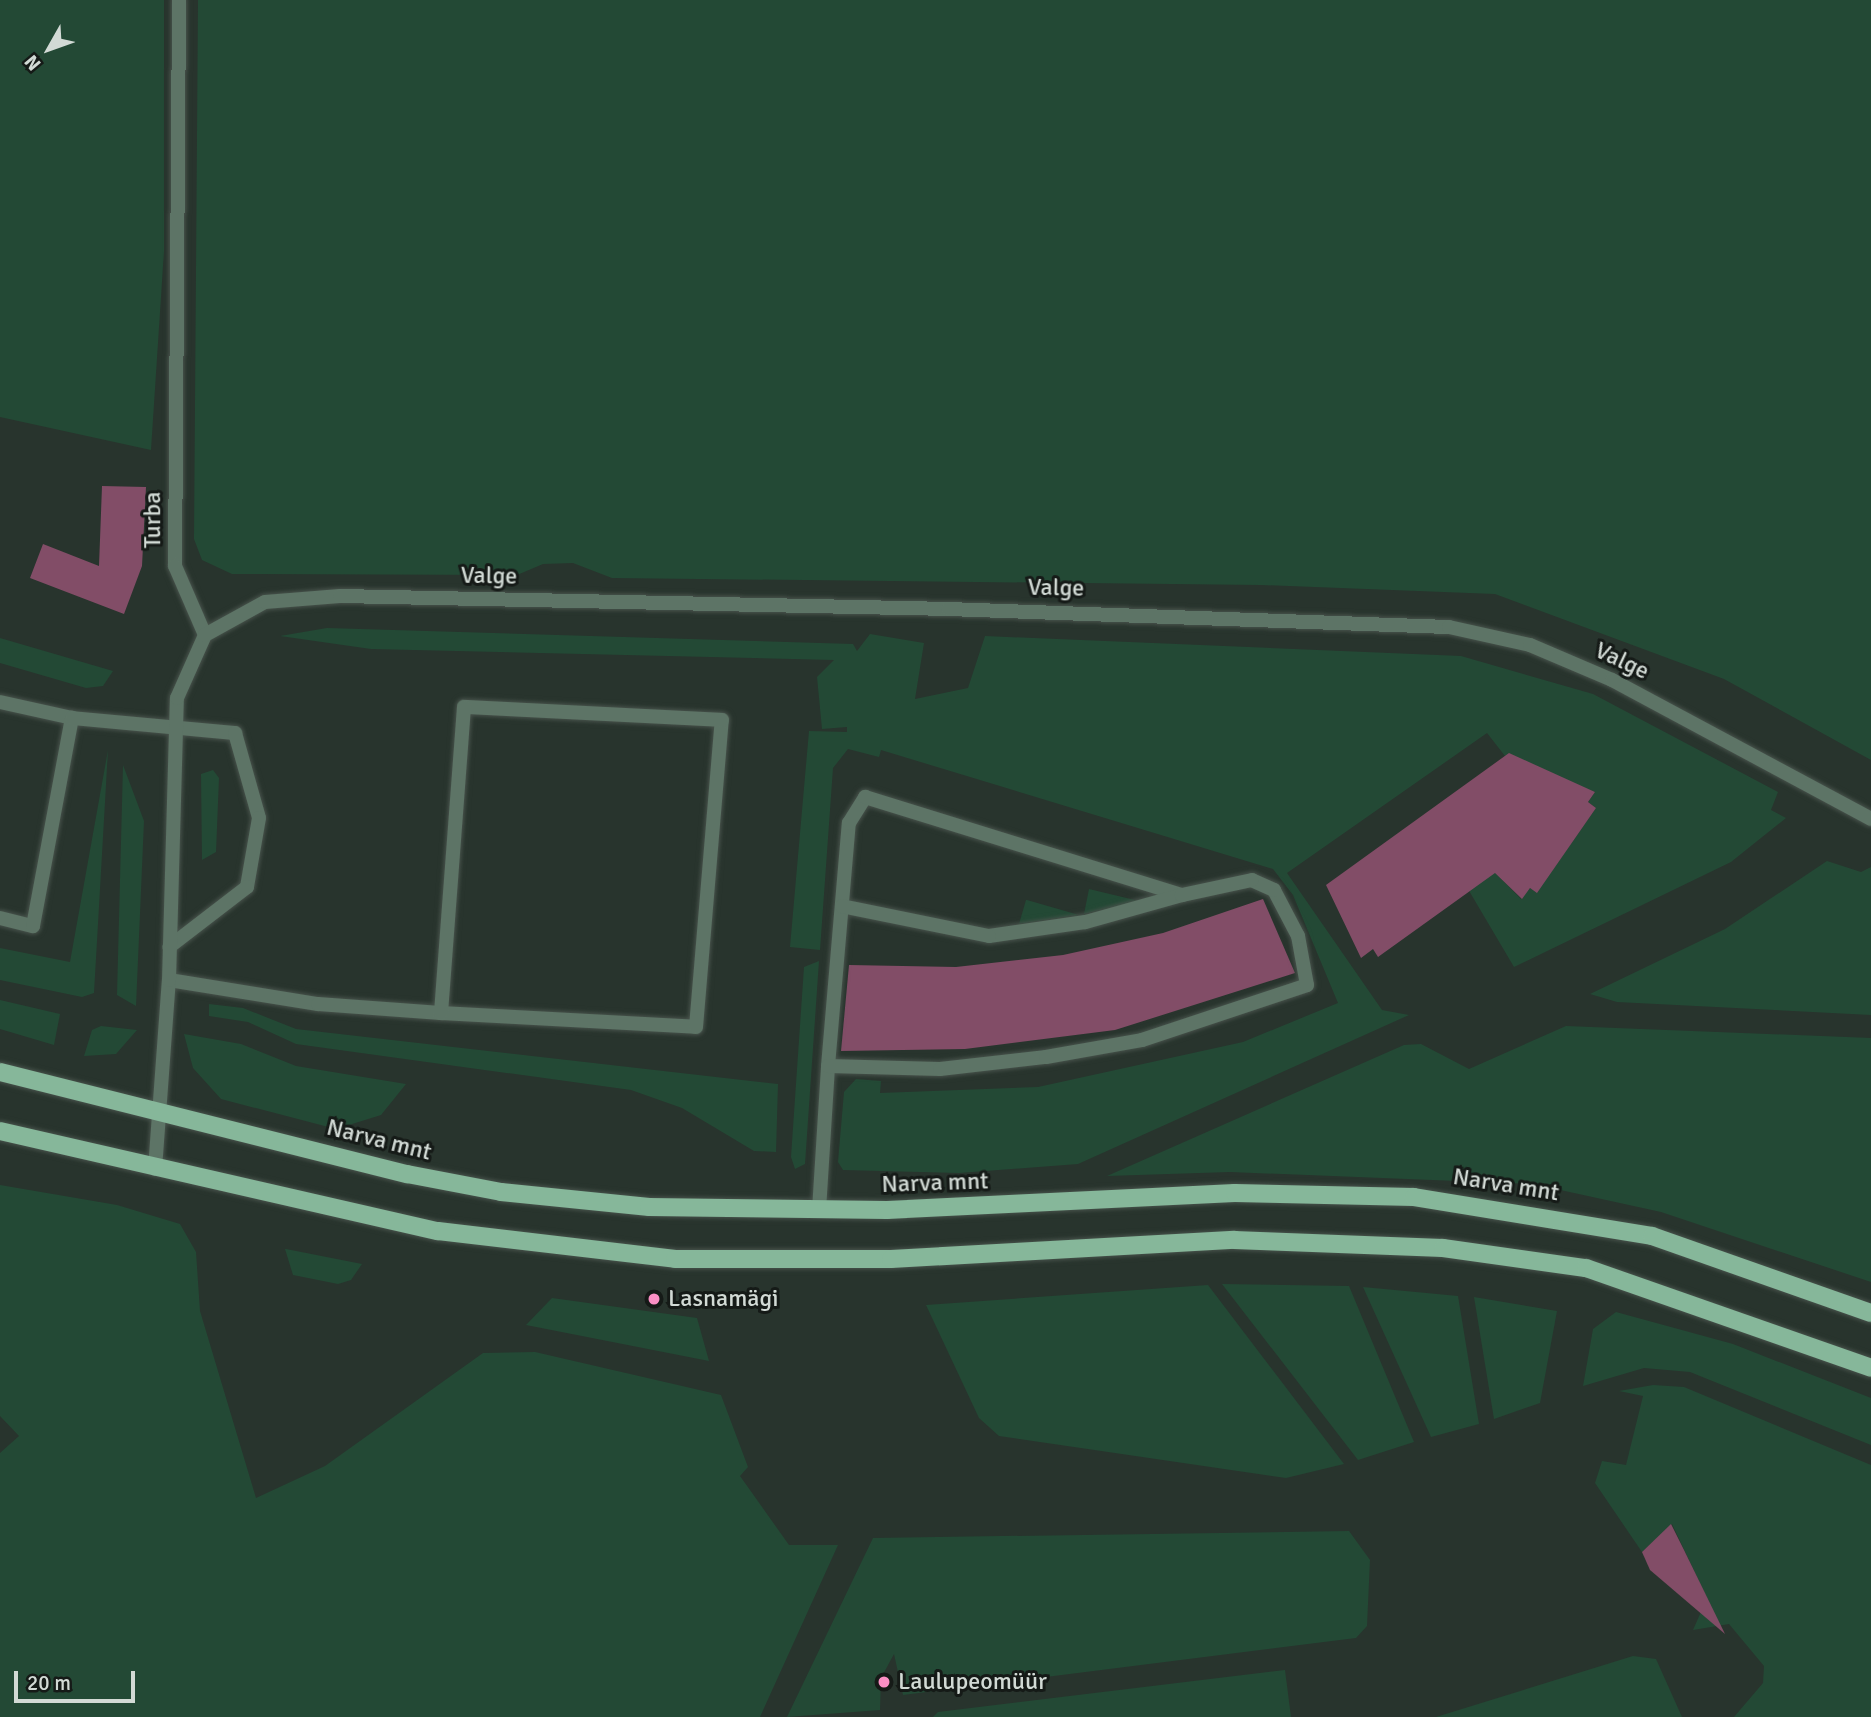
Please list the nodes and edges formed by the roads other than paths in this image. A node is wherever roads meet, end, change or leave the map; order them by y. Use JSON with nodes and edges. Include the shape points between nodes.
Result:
{"nodes":[{"id":1,"x":179,"y":0,"type":"edge"},
{"id":2,"x":205,"y":635,"type":"junction"},
{"id":3,"x":0,"y":702,"type":"edge"},
{"id":4,"x":72,"y":718,"type":"junction"},
{"id":5,"x":173,"y":726,"type":"junction"},
{"id":6,"x":1871,"y":819,"type":"edge"},
{"id":7,"x":1182,"y":895,"type":"junction"},
{"id":8,"x":842,"y":905,"type":"junction"},
{"id":9,"x":0,"y":918,"type":"edge"},
{"id":10,"x":169,"y":947,"type":"junction"},
{"id":11,"x":169,"y":980,"type":"junction"},
{"id":12,"x":441,"y":1013,"type":"junction"},
{"id":13,"x":828,"y":1066,"type":"junction"},
{"id":14,"x":0,"y":1072,"type":"edge"},
{"id":15,"x":162,"y":1111,"type":"junction"},
{"id":16,"x":0,"y":1131,"type":"edge"},
{"id":17,"x":155,"y":1169,"type":"junction"},
{"id":18,"x":819,"y":1210,"type":"junction"},
{"id":19,"x":1871,"y":1313,"type":"edge"},
{"id":20,"x":1871,"y":1368,"type":"edge"}],
"edges":[{"from":1,"to":2,"type":"street","name":"Turba","via":[[175,566]]},
{"from":2,"to":5,"type":"street","via":[[187,670]]},
{"from":2,"to":6,"type":"street","name":"Valge","via":[[265,602],[340,596],[1236,615],[1449,627],[1530,645],[1612,680]]},
{"from":3,"to":4,"type":"street"},
{"from":4,"to":5,"type":"street"},
{"from":4,"to":9,"type":"street","via":[[33,926]]},
{"from":5,"to":10,"type":"street"},
{"from":5,"to":10,"type":"street","via":[[234,733],[259,817],[247,887]]},
{"from":7,"to":8,"type":"street","via":[[1085,922],[989,936]]},
{"from":7,"to":8,"type":"street","via":[[865,797],[849,823]]},
{"from":7,"to":13,"type":"street","via":[[1251,880],[1274,890],[1298,936],[1307,985],[1142,1040],[1046,1057],[940,1069]]},
{"from":8,"to":13,"type":"street"},
{"from":10,"to":11,"type":"street"},
{"from":11,"to":12,"type":"street","via":[[318,1004]]},
{"from":11,"to":15,"type":"street"},
{"from":12,"to":12,"type":"street","via":[[696,1027],[722,720],[464,707]]},
{"from":13,"to":18,"type":"street"},
{"from":14,"to":15,"type":"main road","name":"Narva mnt"},
{"from":15,"to":17,"type":"street"},
{"from":15,"to":18,"type":"main road","name":"Narva mnt","via":[[501,1192],[649,1207]]},
{"from":16,"to":17,"type":"main road"},
{"from":17,"to":20,"type":"main road","via":[[438,1231],[675,1259],[891,1259],[1234,1240],[1443,1248],[1586,1268]]},
{"from":18,"to":19,"type":"main road","name":"Narva mnt","via":[[1235,1193],[1414,1197],[1652,1236]]}]}
